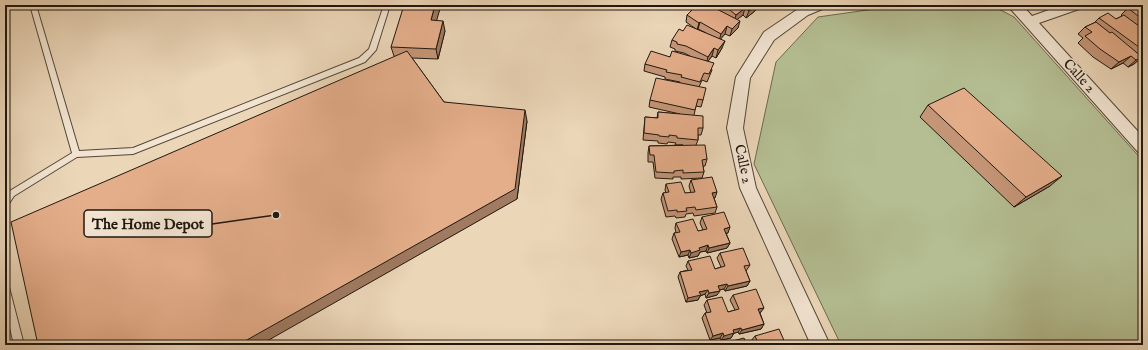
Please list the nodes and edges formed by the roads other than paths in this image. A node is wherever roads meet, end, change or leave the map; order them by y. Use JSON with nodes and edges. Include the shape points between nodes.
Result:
{"nodes":[{"id":1,"x":33,"y":5,"type":"edge"},
{"id":2,"x":387,"y":5,"type":"edge"},
{"id":3,"x":820,"y":5,"type":"edge"},
{"id":4,"x":1014,"y":5,"type":"edge"},
{"id":5,"x":1076,"y":5,"type":"edge"},
{"id":6,"x":1031,"y":21,"type":"junction"},
{"id":7,"x":1143,"y":147,"type":"edge"},
{"id":8,"x":76,"y":154,"type":"junction"},
{"id":9,"x":5,"y":202,"type":"edge"},
{"id":10,"x":5,"y":287,"type":"edge"},
{"id":11,"x":19,"y":345,"type":"edge"},
{"id":12,"x":822,"y":345,"type":"edge"}],
"edges":[{"from":1,"to":8,"type":"lane"},
{"from":2,"to":8,"type":"lane","via":[[372,50],[362,60],[133,151]]},
{"from":3,"to":12,"type":"street","name":"Calle 2","via":[[803,12],[769,36],[743,77],[735,128],[748,188]]},
{"from":4,"to":6,"type":"street","name":"Calle 2"},
{"from":5,"to":6,"type":"street"},
{"from":6,"to":7,"type":"street","name":"Calle 2"},
{"from":8,"to":9,"type":"lane","via":[[11,194]]},
{"from":10,"to":11,"type":"lane"}]}
